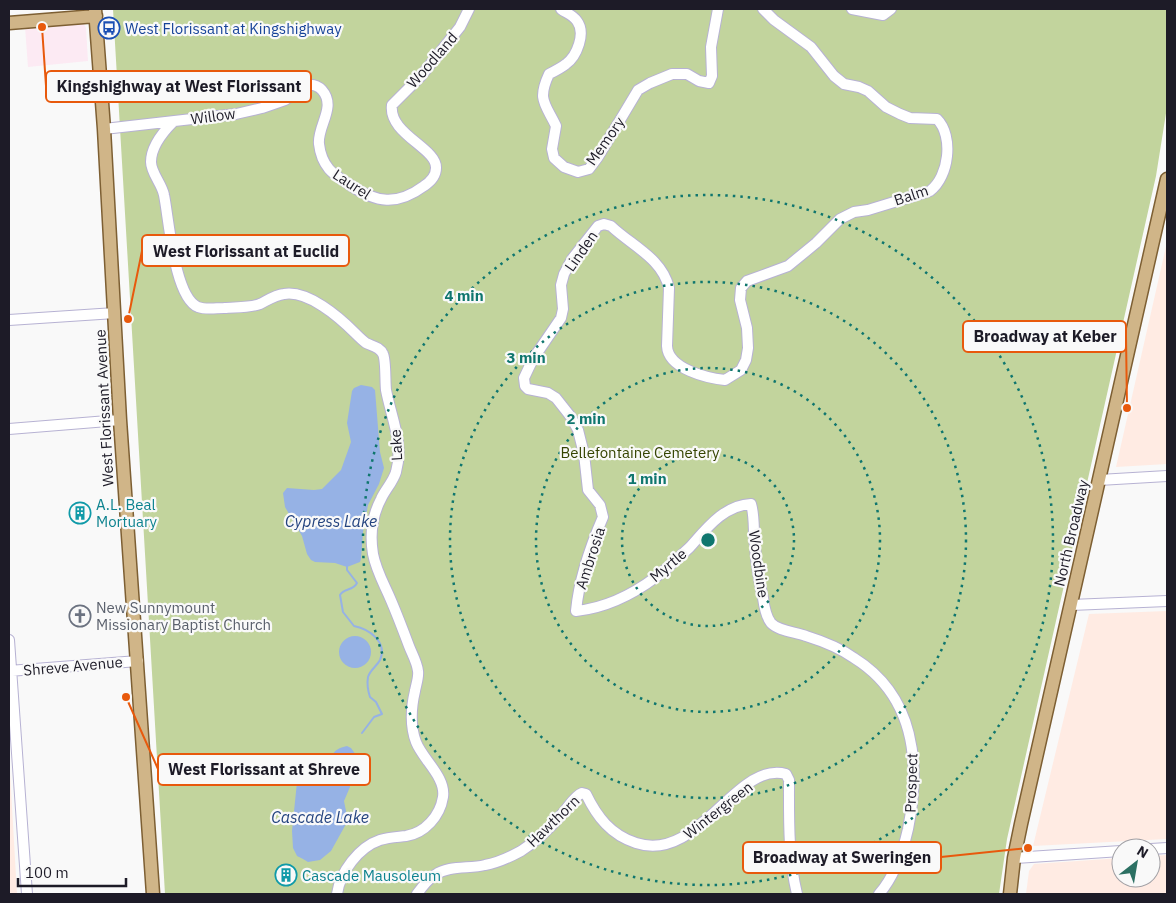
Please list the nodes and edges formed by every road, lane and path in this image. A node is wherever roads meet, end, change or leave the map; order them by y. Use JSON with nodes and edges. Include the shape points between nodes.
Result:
{"nodes":[{"id":1,"x":469,"y":9,"type":"edge"},
{"id":2,"x":561,"y":9,"type":"edge"},
{"id":3,"x":718,"y":9,"type":"edge"},
{"id":4,"x":763,"y":9,"type":"edge"},
{"id":5,"x":852,"y":9,"type":"edge"},
{"id":6,"x":891,"y":9,"type":"edge"},
{"id":7,"x":96,"y":12,"type":"edge"},
{"id":8,"x":9,"y":23,"type":"edge"},
{"id":9,"x":316,"y":86,"type":"joint"},
{"id":10,"x":392,"y":109,"type":"joint"},
{"id":11,"x":173,"y":122,"type":"junction"},
{"id":12,"x":104,"y":129,"type":"junction"},
{"id":13,"x":1167,"y":179,"type":"edge"},
{"id":14,"x":115,"y":313,"type":"junction"},
{"id":15,"x":9,"y":320,"type":"edge"},
{"id":16,"x":744,"y":364,"type":"joint"},
{"id":17,"x":528,"y":389,"type":"joint"},
{"id":18,"x":120,"y":420,"type":"junction"},
{"id":19,"x":9,"y":429,"type":"edge"},
{"id":20,"x":1167,"y":476,"type":"edge"},
{"id":21,"x":1099,"y":480,"type":"junction"},
{"id":22,"x":751,"y":504,"type":"joint"},
{"id":23,"x":1167,"y":601,"type":"edge"},
{"id":24,"x":1071,"y":605,"type":"junction"},
{"id":25,"x":576,"y":612,"type":"joint"},
{"id":26,"x":770,"y":622,"type":"joint"},
{"id":27,"x":9,"y":640,"type":"edge"},
{"id":28,"x":138,"y":661,"type":"junction"},
{"id":29,"x":10,"y":671,"type":"edge"},
{"id":30,"x":582,"y":793,"type":"joint"},
{"id":31,"x":1111,"y":852,"type":"edge"},
{"id":32,"x":1014,"y":858,"type":"junction"},
{"id":33,"x":27,"y":894,"type":"edge"},
{"id":34,"x":153,"y":894,"type":"edge"},
{"id":35,"x":337,"y":894,"type":"edge"},
{"id":36,"x":417,"y":894,"type":"edge"},
{"id":37,"x":797,"y":894,"type":"edge"},
{"id":38,"x":879,"y":894,"type":"edge"},
{"id":39,"x":1010,"y":894,"type":"edge"}],
"edges":[{"from":1,"to":10,"type":"street","name":"Woodland","via":[[460,28],[421,76],[397,99]]},
{"from":2,"to":3,"type":"street","name":"Memory","via":[[578,22],[581,32],[575,54],[568,63],[549,74],[543,91],[544,103],[556,126],[552,149],[554,158],[564,167],[578,172],[588,168],[609,141],[638,90],[672,74],[687,74],[709,83]]},
{"from":4,"to":16,"type":"street","name":"Balm","via":[[811,47],[844,84],[868,91],[886,107],[910,118],[936,119],[943,126],[947,159],[937,185],[930,191],[854,212],[840,219],[788,266],[746,281],[741,288],[740,300],[747,328],[748,348]]},
{"from":5,"to":6,"type":"street","via":[[883,14]]},
{"from":7,"to":8,"type":"main road"},
{"from":7,"to":12,"type":"main road","name":"West Florissant Avenue"},
{"from":9,"to":10,"type":"street","name":"Laurel","via":[[324,93],[328,111],[319,143],[325,164],[334,175],[374,199],[406,196],[431,180],[436,170],[436,163],[400,128]]},
{"from":9,"to":11,"type":"street","name":"Willow","via":[[308,85],[285,100],[262,108]]},
{"from":11,"to":12,"type":"street","name":"Willow"},
{"from":11,"to":35,"type":"street","name":"Lake","via":[[157,142],[150,165],[164,196],[179,275],[187,295],[196,306],[240,307],[259,304],[287,293],[298,294],[329,312],[383,353],[386,392],[396,429],[398,457],[394,477],[375,513],[371,543],[378,571],[418,670],[412,701],[416,742],[439,778],[443,796],[434,818],[417,833],[380,840],[356,856],[343,875]]},
{"from":12,"to":14,"type":"main road","name":"West Florissant Avenue"},
{"from":13,"to":21,"type":"main road","name":"North Broadway"},
{"from":14,"to":15,"type":"street"},
{"from":14,"to":18,"type":"main road","name":"West Florissant Avenue"},
{"from":16,"to":17,"type":"street","name":"Linden","via":[[741,370],[725,380],[699,375],[670,357],[667,352],[670,298],[667,279],[654,260],[604,224],[598,226],[584,242],[564,274],[561,318],[527,370],[524,378]]},
{"from":17,"to":25,"type":"street","name":"Ambrosia","via":[[556,398],[571,417],[584,454],[588,490],[602,512],[582,574]]},
{"from":18,"to":19,"type":"street"},
{"from":18,"to":28,"type":"main road","name":"West Florissant Avenue"},
{"from":20,"to":21,"type":"street"},
{"from":21,"to":24,"type":"main road","name":"North Broadway"},
{"from":22,"to":25,"type":"street","name":"Myrtle","via":[[718,517],[656,577],[630,594],[606,605]]},
{"from":22,"to":26,"type":"street","name":"Woodbine","via":[[759,577]]},
{"from":23,"to":24,"type":"street"},
{"from":24,"to":32,"type":"main road","name":"North Broadway"},
{"from":26,"to":38,"type":"street","name":"Prospect","via":[[815,639],[874,672],[888,689],[908,725],[915,768],[911,813],[904,846]]},
{"from":27,"to":29,"type":"street"},
{"from":28,"to":29,"type":"street","name":"Shreve Avenue"},
{"from":28,"to":34,"type":"main road","name":"West Florissant Avenue"},
{"from":29,"to":33,"type":"street"},
{"from":30,"to":36,"type":"street","name":"Hawthorn","via":[[521,851],[484,865],[444,870]]},
{"from":30,"to":37,"type":"street","name":"Wintergreen","via":[[612,830],[635,843],[659,846],[688,836],[754,780],[779,772],[786,774],[789,844]]},
{"from":31,"to":32,"type":"street"},
{"from":32,"to":39,"type":"main road","name":"North Broadway"}]}
